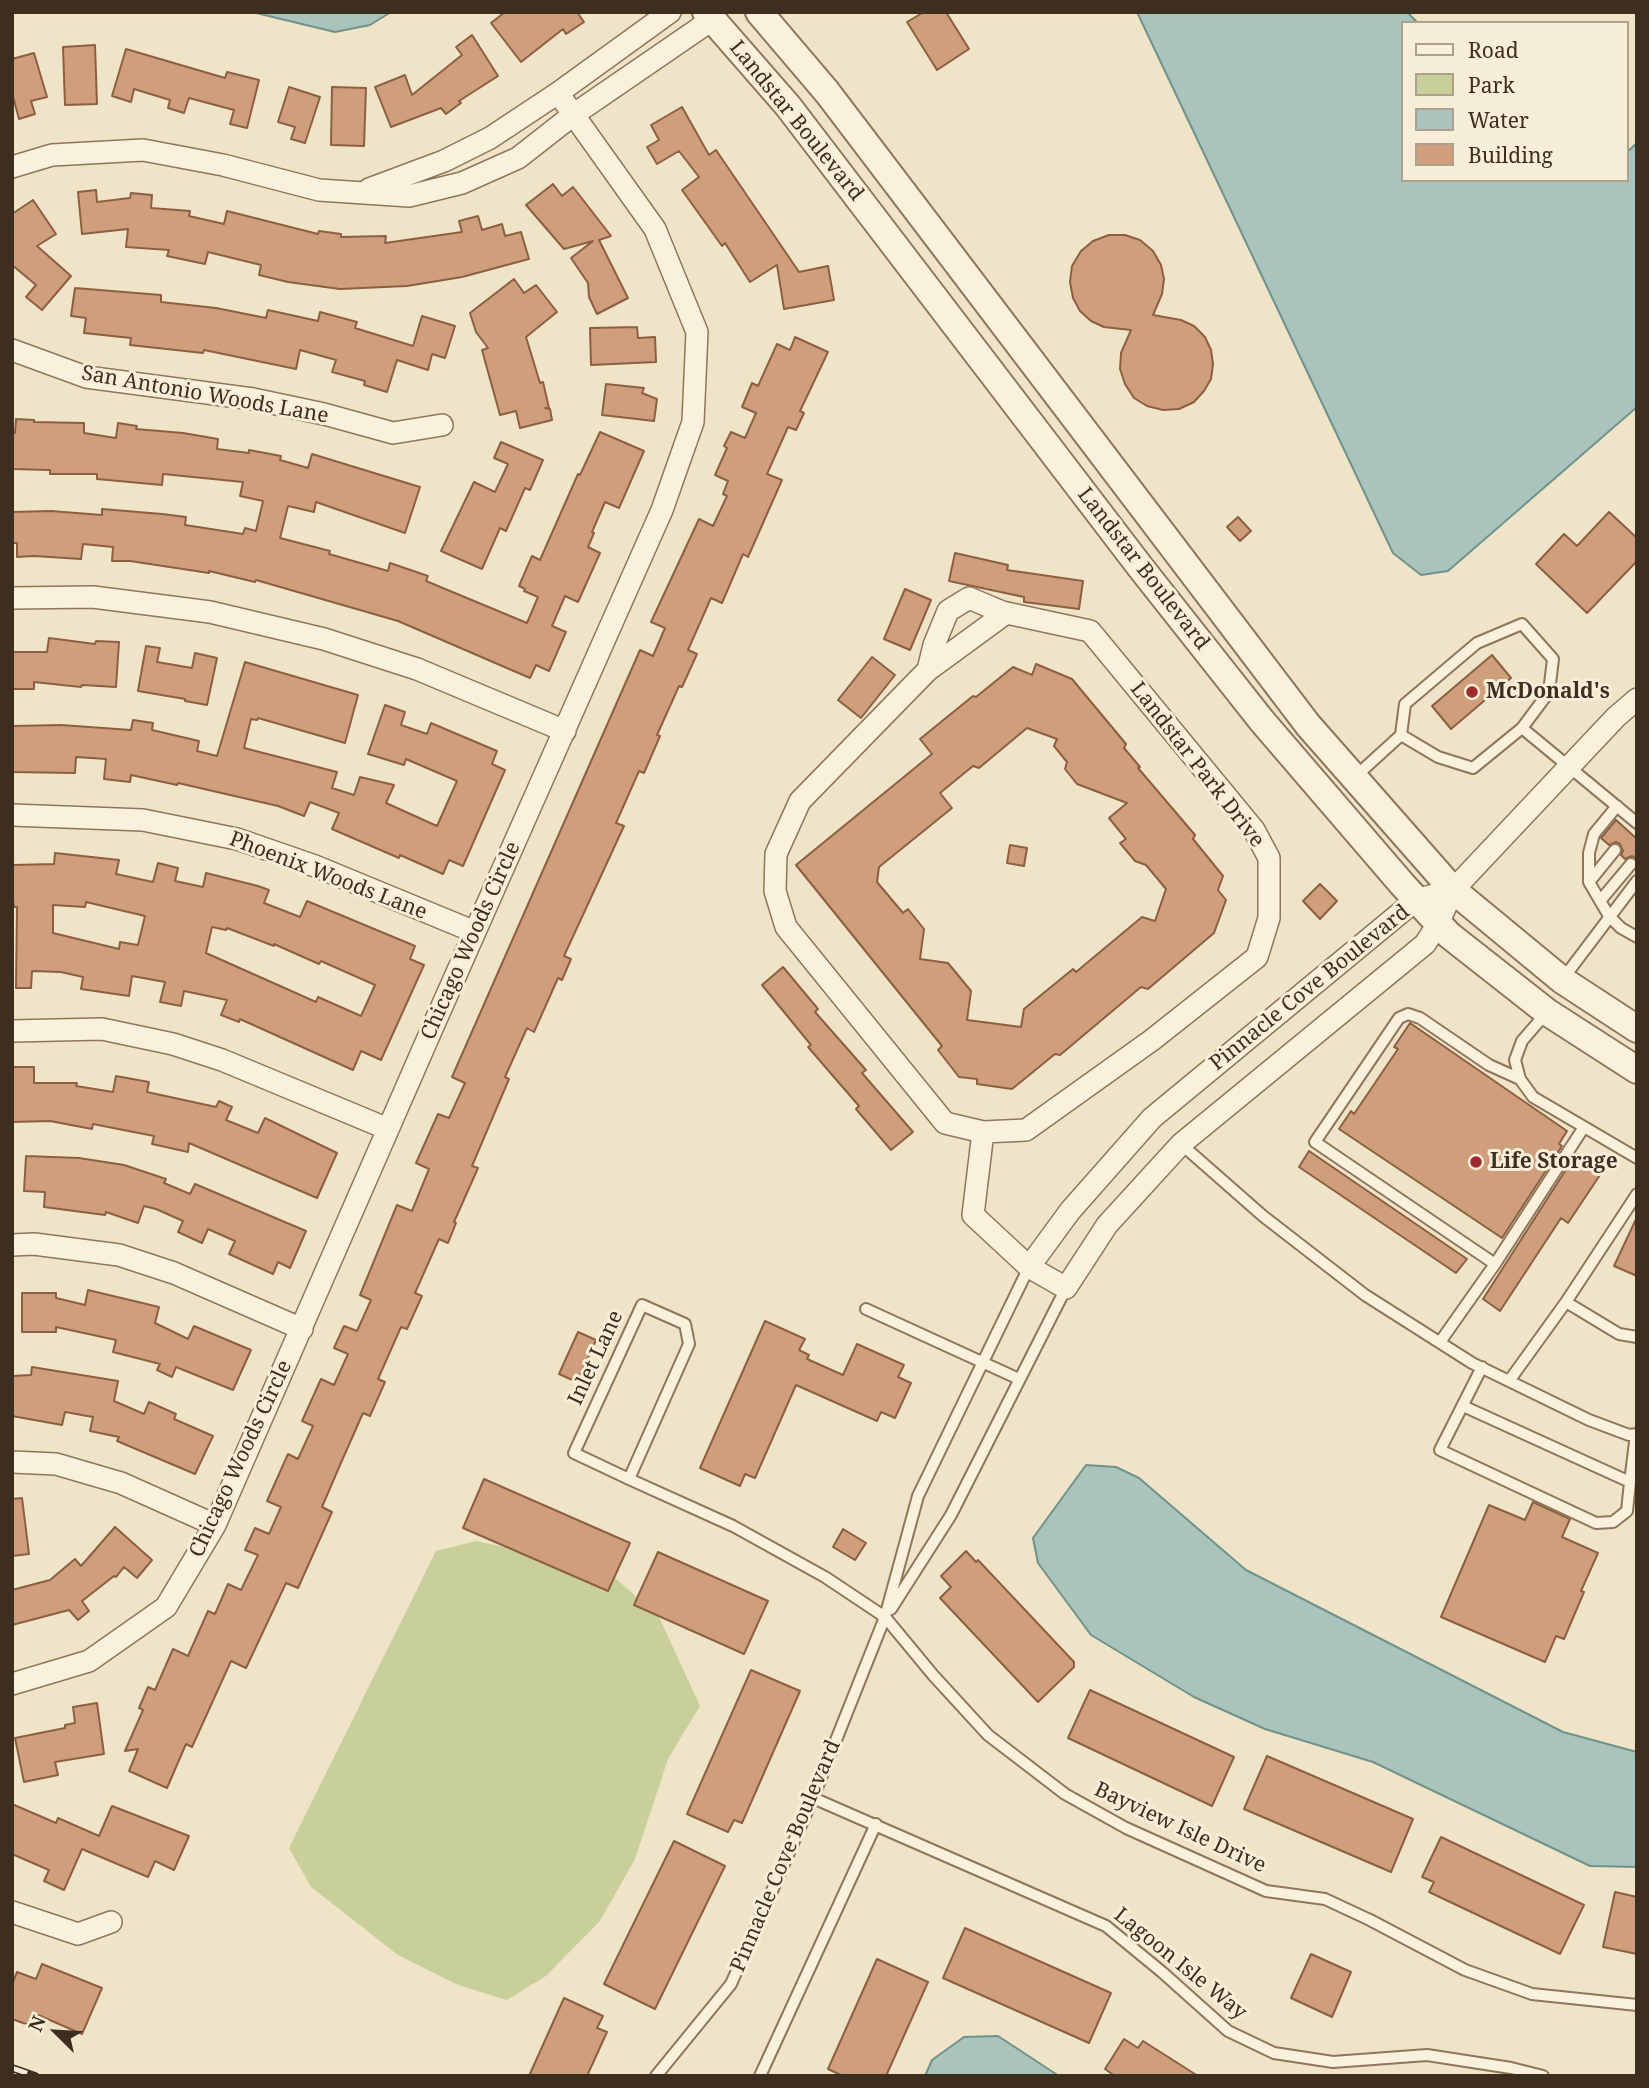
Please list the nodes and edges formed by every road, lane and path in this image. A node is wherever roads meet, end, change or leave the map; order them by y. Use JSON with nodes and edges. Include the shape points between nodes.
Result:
{"nodes":[{"id":1,"x":670,"y":12,"type":"edge"},
{"id":2,"x":759,"y":12,"type":"edge"},
{"id":3,"x":714,"y":15,"type":"edge"},
{"id":4,"x":558,"y":93,"type":"junction"},
{"id":5,"x":573,"y":115,"type":"junction"},
{"id":6,"x":12,"y":167,"type":"edge"},
{"id":7,"x":357,"y":194,"type":"junction"},
{"id":8,"x":12,"y":350,"type":"edge"},
{"id":9,"x":442,"y":425,"type":"dead end"},
{"id":10,"x":12,"y":598,"type":"edge"},
{"id":11,"x":1006,"y":613,"type":"junction"},
{"id":12,"x":928,"y":670,"type":"junction"},
{"id":13,"x":1637,"y":699,"type":"edge"},
{"id":14,"x":1522,"y":728,"type":"junction"},
{"id":15,"x":565,"y":731,"type":"junction"},
{"id":16,"x":1401,"y":735,"type":"junction"},
{"id":17,"x":1570,"y":766,"type":"junction"},
{"id":18,"x":1354,"y":778,"type":"junction"},
{"id":19,"x":1618,"y":807,"type":"junction"},
{"id":20,"x":12,"y":815,"type":"edge"},
{"id":21,"x":1634,"y":826,"type":"edge"},
{"id":22,"x":1615,"y":850,"type":"dead end"},
{"id":23,"x":1631,"y":864,"type":"dead end"},
{"id":24,"x":1637,"y":881,"type":"edge"},
{"id":25,"x":1588,"y":882,"type":"junction"},
{"id":26,"x":1453,"y":890,"type":"junction"},
{"id":27,"x":1416,"y":901,"type":"junction"},
{"id":28,"x":1600,"y":901,"type":"junction"},
{"id":29,"x":1609,"y":916,"type":"junction"},
{"id":30,"x":1438,"y":924,"type":"junction"},
{"id":31,"x":475,"y":932,"type":"junction"},
{"id":32,"x":1636,"y":936,"type":"edge"},
{"id":33,"x":1562,"y":980,"type":"junction"},
{"id":34,"x":1284,"y":1009,"type":"junction"},
{"id":35,"x":1547,"y":1012,"type":"junction"},
{"id":36,"x":1637,"y":1029,"type":"edge"},
{"id":37,"x":12,"y":1031,"type":"edge"},
{"id":38,"x":1308,"y":1040,"type":"junction"},
{"id":39,"x":1637,"y":1070,"type":"edge"},
{"id":40,"x":1520,"y":1079,"type":"junction"},
{"id":41,"x":1152,"y":1118,"type":"junction"},
{"id":42,"x":1584,"y":1127,"type":"junction"},
{"id":43,"x":388,"y":1129,"type":"junction"},
{"id":44,"x":983,"y":1132,"type":"junction"},
{"id":45,"x":1181,"y":1144,"type":"junction"},
{"id":46,"x":1637,"y":1158,"type":"edge"},
{"id":47,"x":1637,"y":1194,"type":"edge"},
{"id":48,"x":12,"y":1245,"type":"edge"},
{"id":49,"x":1495,"y":1264,"type":"junction"},
{"id":50,"x":1029,"y":1267,"type":"junction"},
{"id":51,"x":1066,"y":1288,"type":"junction"},
{"id":52,"x":1566,"y":1303,"type":"junction"},
{"id":53,"x":866,"y":1309,"type":"dead end"},
{"id":54,"x":302,"y":1329,"type":"junction"},
{"id":55,"x":1637,"y":1338,"type":"edge"},
{"id":56,"x":1440,"y":1342,"type":"junction"},
{"id":57,"x":983,"y":1361,"type":"junction"},
{"id":58,"x":1482,"y":1367,"type":"junction"},
{"id":59,"x":1020,"y":1379,"type":"junction"},
{"id":60,"x":1509,"y":1381,"type":"junction"},
{"id":61,"x":1463,"y":1406,"type":"junction"},
{"id":62,"x":1637,"y":1434,"type":"edge"},
{"id":63,"x":12,"y":1462,"type":"edge"},
{"id":64,"x":629,"y":1479,"type":"junction"},
{"id":65,"x":1630,"y":1482,"type":"junction"},
{"id":66,"x":215,"y":1525,"type":"junction"},
{"id":67,"x":885,"y":1617,"type":"junction"},
{"id":68,"x":12,"y":1684,"type":"edge"},
{"id":69,"x":813,"y":1798,"type":"junction"},
{"id":70,"x":876,"y":1824,"type":"junction"},
{"id":71,"x":12,"y":1912,"type":"edge"},
{"id":72,"x":111,"y":1922,"type":"dead end"},
{"id":73,"x":1637,"y":2005,"type":"edge"},
{"id":74,"x":656,"y":2076,"type":"edge"},
{"id":75,"x":760,"y":2076,"type":"edge"},
{"id":76,"x":1543,"y":2076,"type":"edge"}],
"edges":[{"from":1,"to":4,"type":"street"},
{"from":2,"to":18,"type":"street","name":"Landstar Boulevard","via":[[827,92],[1308,725]]},
{"from":3,"to":5,"type":"street"},
{"from":3,"to":27,"type":"street","name":"Landstar Boulevard","via":[[1253,710]]},
{"from":4,"to":5,"type":"street","name":"Chicago Woods Circle"},
{"from":4,"to":7,"type":"street","via":[[444,162]]},
{"from":5,"to":7,"type":"street","via":[[518,158],[462,183],[409,196]]},
{"from":5,"to":15,"type":"street","name":"Chicago Woods Circle","via":[[656,229],[697,332],[693,422],[663,510]]},
{"from":6,"to":7,"type":"street","via":[[52,155],[143,150],[223,164],[319,190]]},
{"from":8,"to":9,"type":"street","name":"San Antonio Woods Lane","via":[[86,377],[253,399],[393,433]]},
{"from":10,"to":15,"type":"street","via":[[93,597],[210,611],[324,639],[417,669]]},
{"from":11,"to":12,"type":"street","name":"Landstar Park Drive"},
{"from":11,"to":12,"type":"street","name":"Landstar Park Drive","via":[[969,598],[948,611]]},
{"from":11,"to":44,"type":"street","name":"Landstar Park Drive","via":[[1090,631],[1254,830],[1269,858],[1269,918],[1257,957],[1152,1040],[1026,1130]]},
{"from":12,"to":44,"type":"street","name":"Landstar Park Drive","via":[[800,801],[776,854],[775,891],[786,927],[945,1123]]},
{"from":13,"to":17,"type":"street"},
{"from":14,"to":16,"type":"lane","via":[[1473,768],[1438,757]]},
{"from":14,"to":16,"type":"lane","via":[[1549,692],[1553,659],[1522,624],[1477,643],[1405,705]]},
{"from":14,"to":17,"type":"lane"},
{"from":15,"to":31,"type":"street","name":"Chicago Woods Circle"},
{"from":16,"to":18,"type":"lane"},
{"from":17,"to":19,"type":"lane"},
{"from":17,"to":26,"type":"street"},
{"from":18,"to":26,"type":"street","name":"Landstar Boulevard"},
{"from":19,"to":21,"type":"lane"},
{"from":19,"to":25,"type":"lane","via":[[1594,834]]},
{"from":20,"to":31,"type":"street","name":"Phoenix Woods Lane","via":[[143,820],[237,839]]},
{"from":22,"to":25,"type":"lane"},
{"from":23,"to":28,"type":"lane"},
{"from":24,"to":29,"type":"lane"},
{"from":25,"to":28,"type":"lane"},
{"from":26,"to":27,"type":"street","name":"Pinnacle Cove Boulevard"},
{"from":26,"to":30,"type":"street","name":"Pinnacle Cove Boulevard"},
{"from":26,"to":33,"type":"street","name":"Landstar Boulevard"},
{"from":27,"to":30,"type":"street","name":"Landstar Boulevard"},
{"from":27,"to":34,"type":"street","name":"Pinnacle Cove Boulevard"},
{"from":28,"to":29,"type":"lane"},
{"from":29,"to":32,"type":"lane"},
{"from":29,"to":33,"type":"lane"},
{"from":30,"to":35,"type":"street","name":"Landstar Boulevard"},
{"from":30,"to":38,"type":"street","name":"Pinnacle Cove Boulevard","via":[[1425,944]]},
{"from":31,"to":43,"type":"street","name":"Chicago Woods Circle"},
{"from":33,"to":36,"type":"street","name":"Landstar Boulevard"},
{"from":34,"to":38,"type":"street"},
{"from":34,"to":41,"type":"street","name":"Pinnacle Cove Boulevard"},
{"from":35,"to":39,"type":"street","name":"Landstar Boulevard"},
{"from":35,"to":40,"type":"lane","via":[[1522,1041],[1515,1060]]},
{"from":37,"to":43,"type":"street","via":[[102,1029],[173,1044]]},
{"from":38,"to":45,"type":"street","name":"Pinnacle Cove Boulevard"},
{"from":40,"to":42,"type":"lane","via":[[1533,1097]]},
{"from":40,"to":49,"type":"lane","via":[[1408,1014],[1399,1018],[1315,1142]]},
{"from":41,"to":45,"type":"street"},
{"from":41,"to":50,"type":"street","name":"Pinnacle Cove Boulevard","via":[[1070,1211]]},
{"from":42,"to":46,"type":"lane"},
{"from":42,"to":49,"type":"lane"},
{"from":43,"to":54,"type":"street","name":"Chicago Woods Circle"},
{"from":44,"to":50,"type":"street","via":[[973,1214]]},
{"from":45,"to":51,"type":"street","name":"Pinnacle Cove Boulevard","via":[[1107,1224]]},
{"from":45,"to":56,"type":"lane","via":[[1263,1216],[1365,1295]]},
{"from":47,"to":52,"type":"lane"},
{"from":48,"to":54,"type":"street","via":[[119,1255],[174,1273]]},
{"from":49,"to":56,"type":"lane"},
{"from":50,"to":51,"type":"street"},
{"from":50,"to":57,"type":"lane","name":"Pinnacle Cove Boulevard"},
{"from":51,"to":59,"type":"lane","name":"Pinnacle Cove Boulevard"},
{"from":52,"to":55,"type":"lane","via":[[1619,1334]]},
{"from":52,"to":60,"type":"lane"},
{"from":53,"to":57,"type":"lane"},
{"from":54,"to":66,"type":"street","name":"Chicago Woods Circle"},
{"from":56,"to":58,"type":"lane"},
{"from":57,"to":59,"type":"lane"},
{"from":57,"to":67,"type":"lane","name":"Pinnacle Cove Boulevard","via":[[918,1496]]},
{"from":58,"to":60,"type":"lane"},
{"from":58,"to":61,"type":"lane"},
{"from":59,"to":67,"type":"lane","name":"Pinnacle Cove Boulevard","via":[[951,1515]]},
{"from":60,"to":62,"type":"lane","via":[[1589,1420]]},
{"from":61,"to":65,"type":"lane"},
{"from":61,"to":65,"type":"lane","via":[[1440,1450],[1596,1523],[1613,1522],[1627,1511]]},
{"from":62,"to":65,"type":"lane"},
{"from":63,"to":66,"type":"street","via":[[56,1464],[121,1483]]},
{"from":64,"to":64,"type":"lane","name":"Inlet Lane","via":[[574,1453],[642,1305],[685,1324],[689,1344]]},
{"from":64,"to":67,"type":"lane","name":"Inlet Lane","via":[[733,1526]]},
{"from":66,"to":68,"type":"street","name":"Chicago Woods Circle","via":[[166,1607],[89,1661]]},
{"from":67,"to":69,"type":"lane","name":"Pinnacle Cove Boulevard"},
{"from":67,"to":73,"type":"lane","name":"Bayview Isle Drive","via":[[988,1735],[1065,1794],[1126,1828],[1266,1891],[1325,1899],[1465,1970],[1532,1994]]},
{"from":69,"to":70,"type":"lane","name":"Lagoon Isle Way"},
{"from":69,"to":74,"type":"lane","name":"Pinnacle Cove Boulevard","via":[[731,1984]]},
{"from":70,"to":75,"type":"lane"},
{"from":70,"to":76,"type":"lane","name":"Lagoon Isle Way","via":[[1106,1926],[1228,2031],[1274,2053],[1333,2062],[1427,2055]]},
{"from":71,"to":72,"type":"street","via":[[78,1934]]}]}
